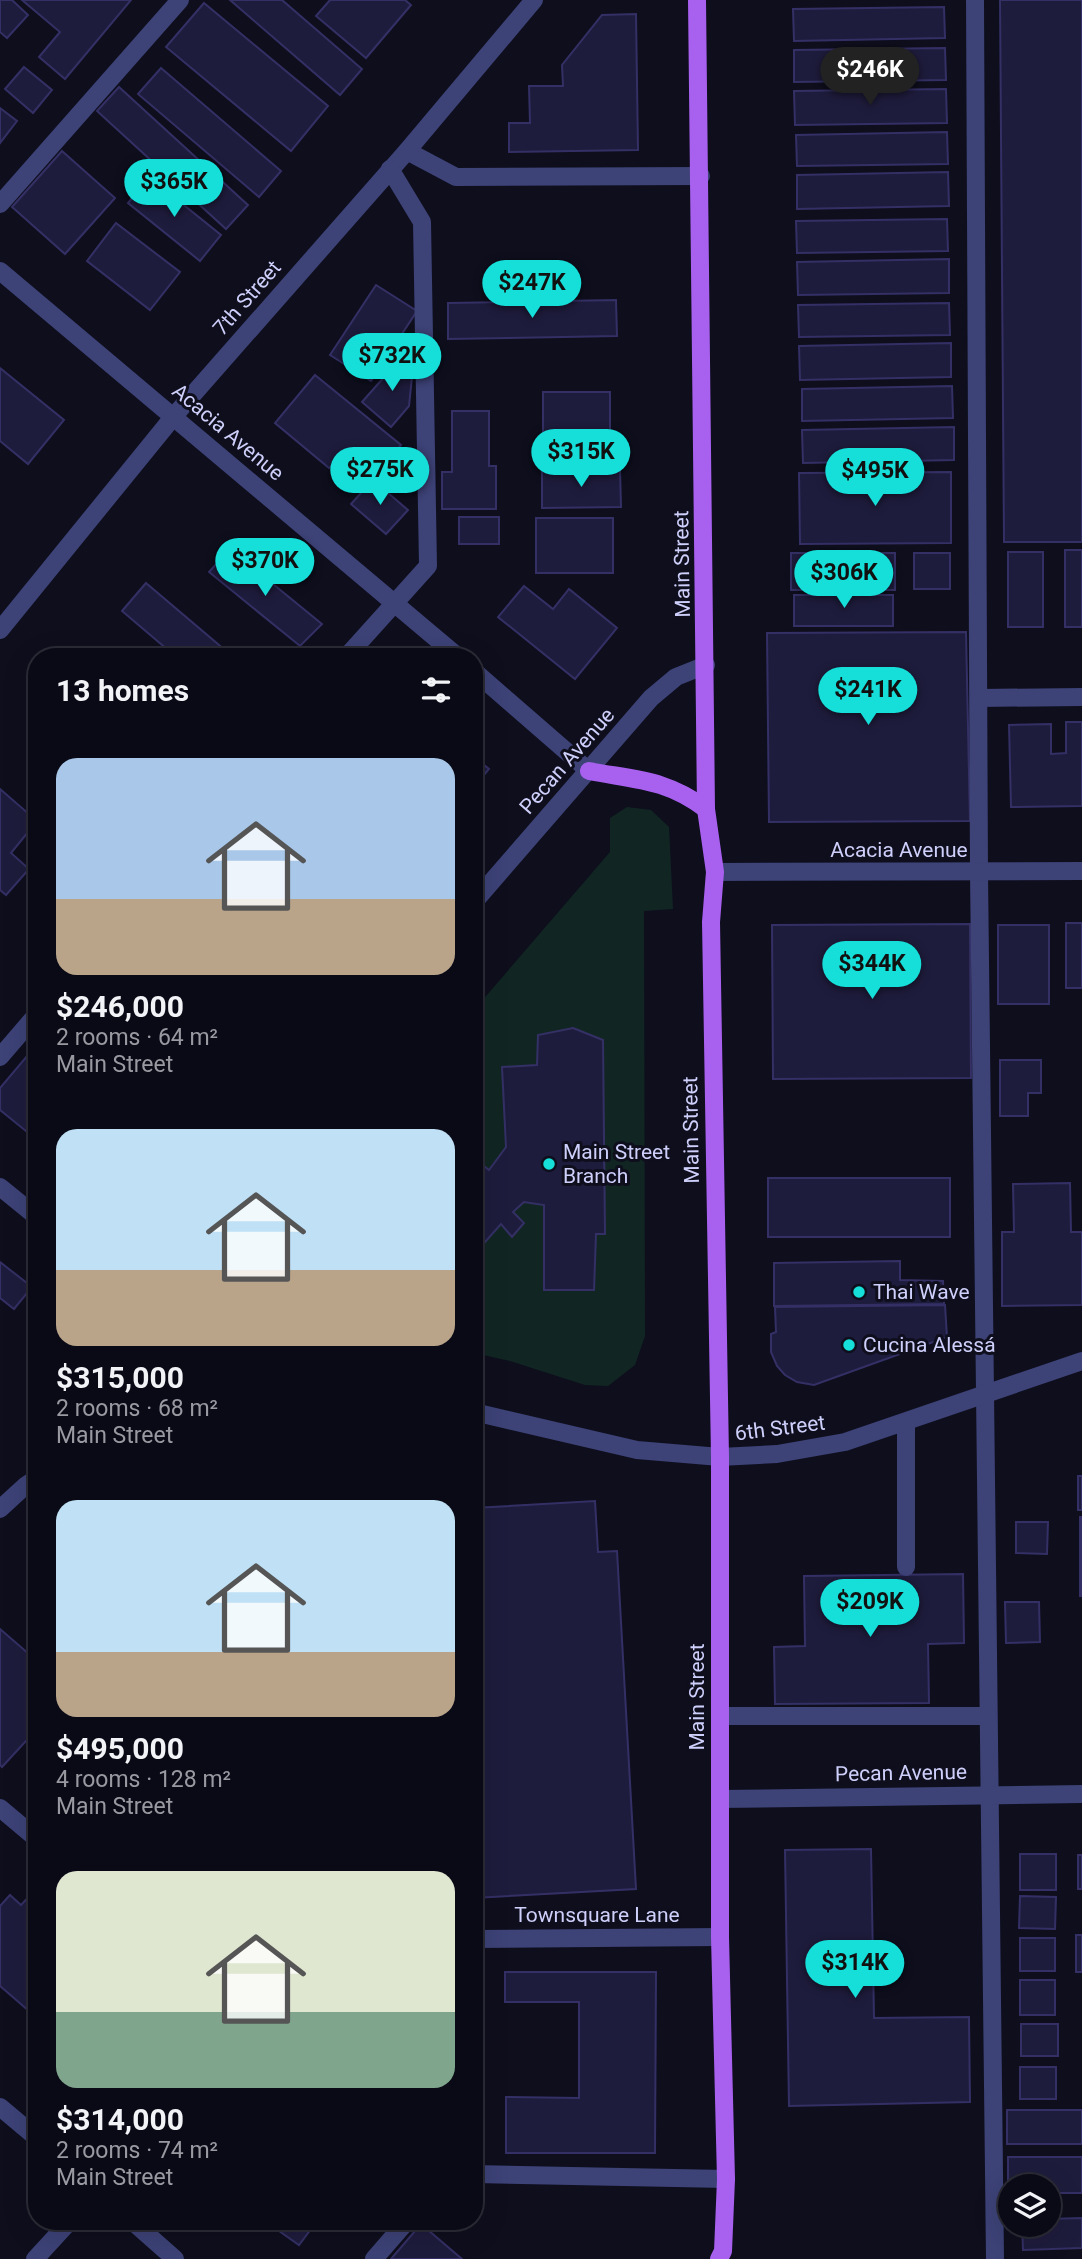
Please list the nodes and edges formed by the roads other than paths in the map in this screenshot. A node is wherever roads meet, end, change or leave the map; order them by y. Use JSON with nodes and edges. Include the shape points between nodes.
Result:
{"nodes":[{"id":1,"x":180,"y":0,"type":"edge"},
{"id":2,"x":534,"y":0,"type":"edge"},
{"id":3,"x":697,"y":0,"type":"edge"},
{"id":4,"x":975,"y":0,"type":"edge"},
{"id":5,"x":407,"y":152,"type":"junction"},
{"id":6,"x":390,"y":169,"type":"junction"},
{"id":7,"x":701,"y":176,"type":"junction"},
{"id":8,"x":0,"y":204,"type":"edge"},
{"id":9,"x":0,"y":271,"type":"edge"},
{"id":10,"x":174,"y":416,"type":"junction"},
{"id":11,"x":394,"y":602,"type":"junction"},
{"id":12,"x":0,"y":630,"type":"edge"},
{"id":13,"x":354,"y":648,"type":"edge"},
{"id":14,"x":448,"y":648,"type":"edge"},
{"id":15,"x":706,"y":665,"type":"junction"},
{"id":16,"x":483,"y":679,"type":"edge"},
{"id":17,"x":1082,"y":697,"type":"edge"},
{"id":18,"x":979,"y":698,"type":"junction"},
{"id":19,"x":589,"y":771,"type":"junction"},
{"id":20,"x":706,"y":809,"type":"junction"},
{"id":21,"x":1082,"y":871,"type":"edge"},
{"id":22,"x":715,"y":872,"type":"junction"},
{"id":23,"x":979,"y":873,"type":"junction"},
{"id":24,"x":483,"y":892,"type":"edge"},
{"id":25,"x":28,"y":1024,"type":"edge"},
{"id":26,"x":0,"y":1057,"type":"edge"},
{"id":27,"x":0,"y":1187,"type":"edge"},
{"id":28,"x":28,"y":1210,"type":"edge"},
{"id":29,"x":1082,"y":1361,"type":"edge"},
{"id":30,"x":986,"y":1392,"type":"junction"},
{"id":31,"x":483,"y":1414,"type":"edge"},
{"id":32,"x":906,"y":1422,"type":"junction"},
{"id":33,"x":720,"y":1457,"type":"junction"},
{"id":34,"x":28,"y":1484,"type":"edge"},
{"id":35,"x":0,"y":1509,"type":"edge"},
{"id":36,"x":906,"y":1567,"type":"dead end"},
{"id":37,"x":720,"y":1716,"type":"junction"},
{"id":38,"x":988,"y":1716,"type":"junction"},
{"id":39,"x":1082,"y":1794,"type":"edge"},
{"id":40,"x":989,"y":1795,"type":"junction"},
{"id":41,"x":720,"y":1799,"type":"junction"},
{"id":42,"x":0,"y":1808,"type":"edge"},
{"id":43,"x":28,"y":1831,"type":"edge"},
{"id":44,"x":720,"y":1937,"type":"junction"},
{"id":45,"x":483,"y":1939,"type":"edge"},
{"id":46,"x":0,"y":2107,"type":"edge"},
{"id":47,"x":28,"y":2130,"type":"edge"},
{"id":48,"x":483,"y":2174,"type":"edge"},
{"id":49,"x":726,"y":2179,"type":"junction"},
{"id":50,"x":61,"y":2230,"type":"edge"},
{"id":51,"x":142,"y":2230,"type":"edge"},
{"id":52,"x":399,"y":2230,"type":"edge"},
{"id":53,"x":35,"y":2259,"type":"edge"},
{"id":54,"x":174,"y":2259,"type":"edge"},
{"id":55,"x":374,"y":2259,"type":"edge"},
{"id":56,"x":719,"y":2259,"type":"edge"},
{"id":57,"x":995,"y":2259,"type":"edge"}],
"edges":[{"from":1,"to":8,"type":"street"},
{"from":2,"to":5,"type":"street","name":"7th Street"},
{"from":3,"to":7,"type":"main road","name":"Main Street"},
{"from":4,"to":18,"type":"street"},
{"from":5,"to":6,"type":"street","name":"7th Street"},
{"from":5,"to":7,"type":"street","via":[[456,177]]},
{"from":6,"to":10,"type":"street","name":"7th Street"},
{"from":6,"to":11,"type":"street","via":[[422,222],[428,566]]},
{"from":7,"to":15,"type":"main road","name":"Main Street"},
{"from":9,"to":10,"type":"street","name":"Acacia Avenue"},
{"from":10,"to":11,"type":"street","name":"Acacia Avenue"},
{"from":10,"to":12,"type":"street","name":"7th Street"},
{"from":11,"to":13,"type":"street"},
{"from":11,"to":14,"type":"street","name":"Acacia Avenue"},
{"from":15,"to":19,"type":"street","name":"Pecan Avenue","via":[[676,677],[651,698]]},
{"from":15,"to":20,"type":"main road","name":"Main Street"},
{"from":16,"to":19,"type":"street"},
{"from":17,"to":18,"type":"street"},
{"from":18,"to":23,"type":"street"},
{"from":19,"to":20,"type":"main road","via":[[658,782],[686,793]]},
{"from":19,"to":24,"type":"street","name":"Pecan Avenue"},
{"from":20,"to":22,"type":"main road","name":"Main Street"},
{"from":21,"to":23,"type":"street","name":"Acacia Avenue"},
{"from":22,"to":23,"type":"street","name":"Acacia Avenue"},
{"from":22,"to":33,"type":"main road","name":"Main Street","via":[[711,922]]},
{"from":23,"to":30,"type":"street"},
{"from":25,"to":26,"type":"street"},
{"from":27,"to":28,"type":"street"},
{"from":29,"to":30,"type":"street","name":"6th Street"},
{"from":30,"to":32,"type":"street","name":"6th Street"},
{"from":30,"to":38,"type":"street"},
{"from":31,"to":33,"type":"street","name":"6th Street","via":[[637,1450]]},
{"from":32,"to":33,"type":"street","name":"6th Street","via":[[845,1442],[777,1454]]},
{"from":32,"to":36,"type":"street"},
{"from":33,"to":37,"type":"main road","name":"Main Street"},
{"from":34,"to":35,"type":"street"},
{"from":37,"to":38,"type":"street"},
{"from":37,"to":41,"type":"main road","name":"Main Street"},
{"from":38,"to":40,"type":"street"},
{"from":39,"to":40,"type":"street","name":"Pecan Avenue"},
{"from":40,"to":41,"type":"street","name":"Pecan Avenue"},
{"from":40,"to":57,"type":"street"},
{"from":41,"to":44,"type":"main road","name":"Main Street"},
{"from":42,"to":43,"type":"street"},
{"from":44,"to":45,"type":"street","name":"Townsquare Lane"},
{"from":44,"to":49,"type":"main road","name":"Main Street"},
{"from":46,"to":47,"type":"street"},
{"from":48,"to":49,"type":"street"},
{"from":49,"to":56,"type":"main road","name":"Main Street"},
{"from":50,"to":53,"type":"street"},
{"from":51,"to":54,"type":"street"},
{"from":52,"to":55,"type":"street"}]}
